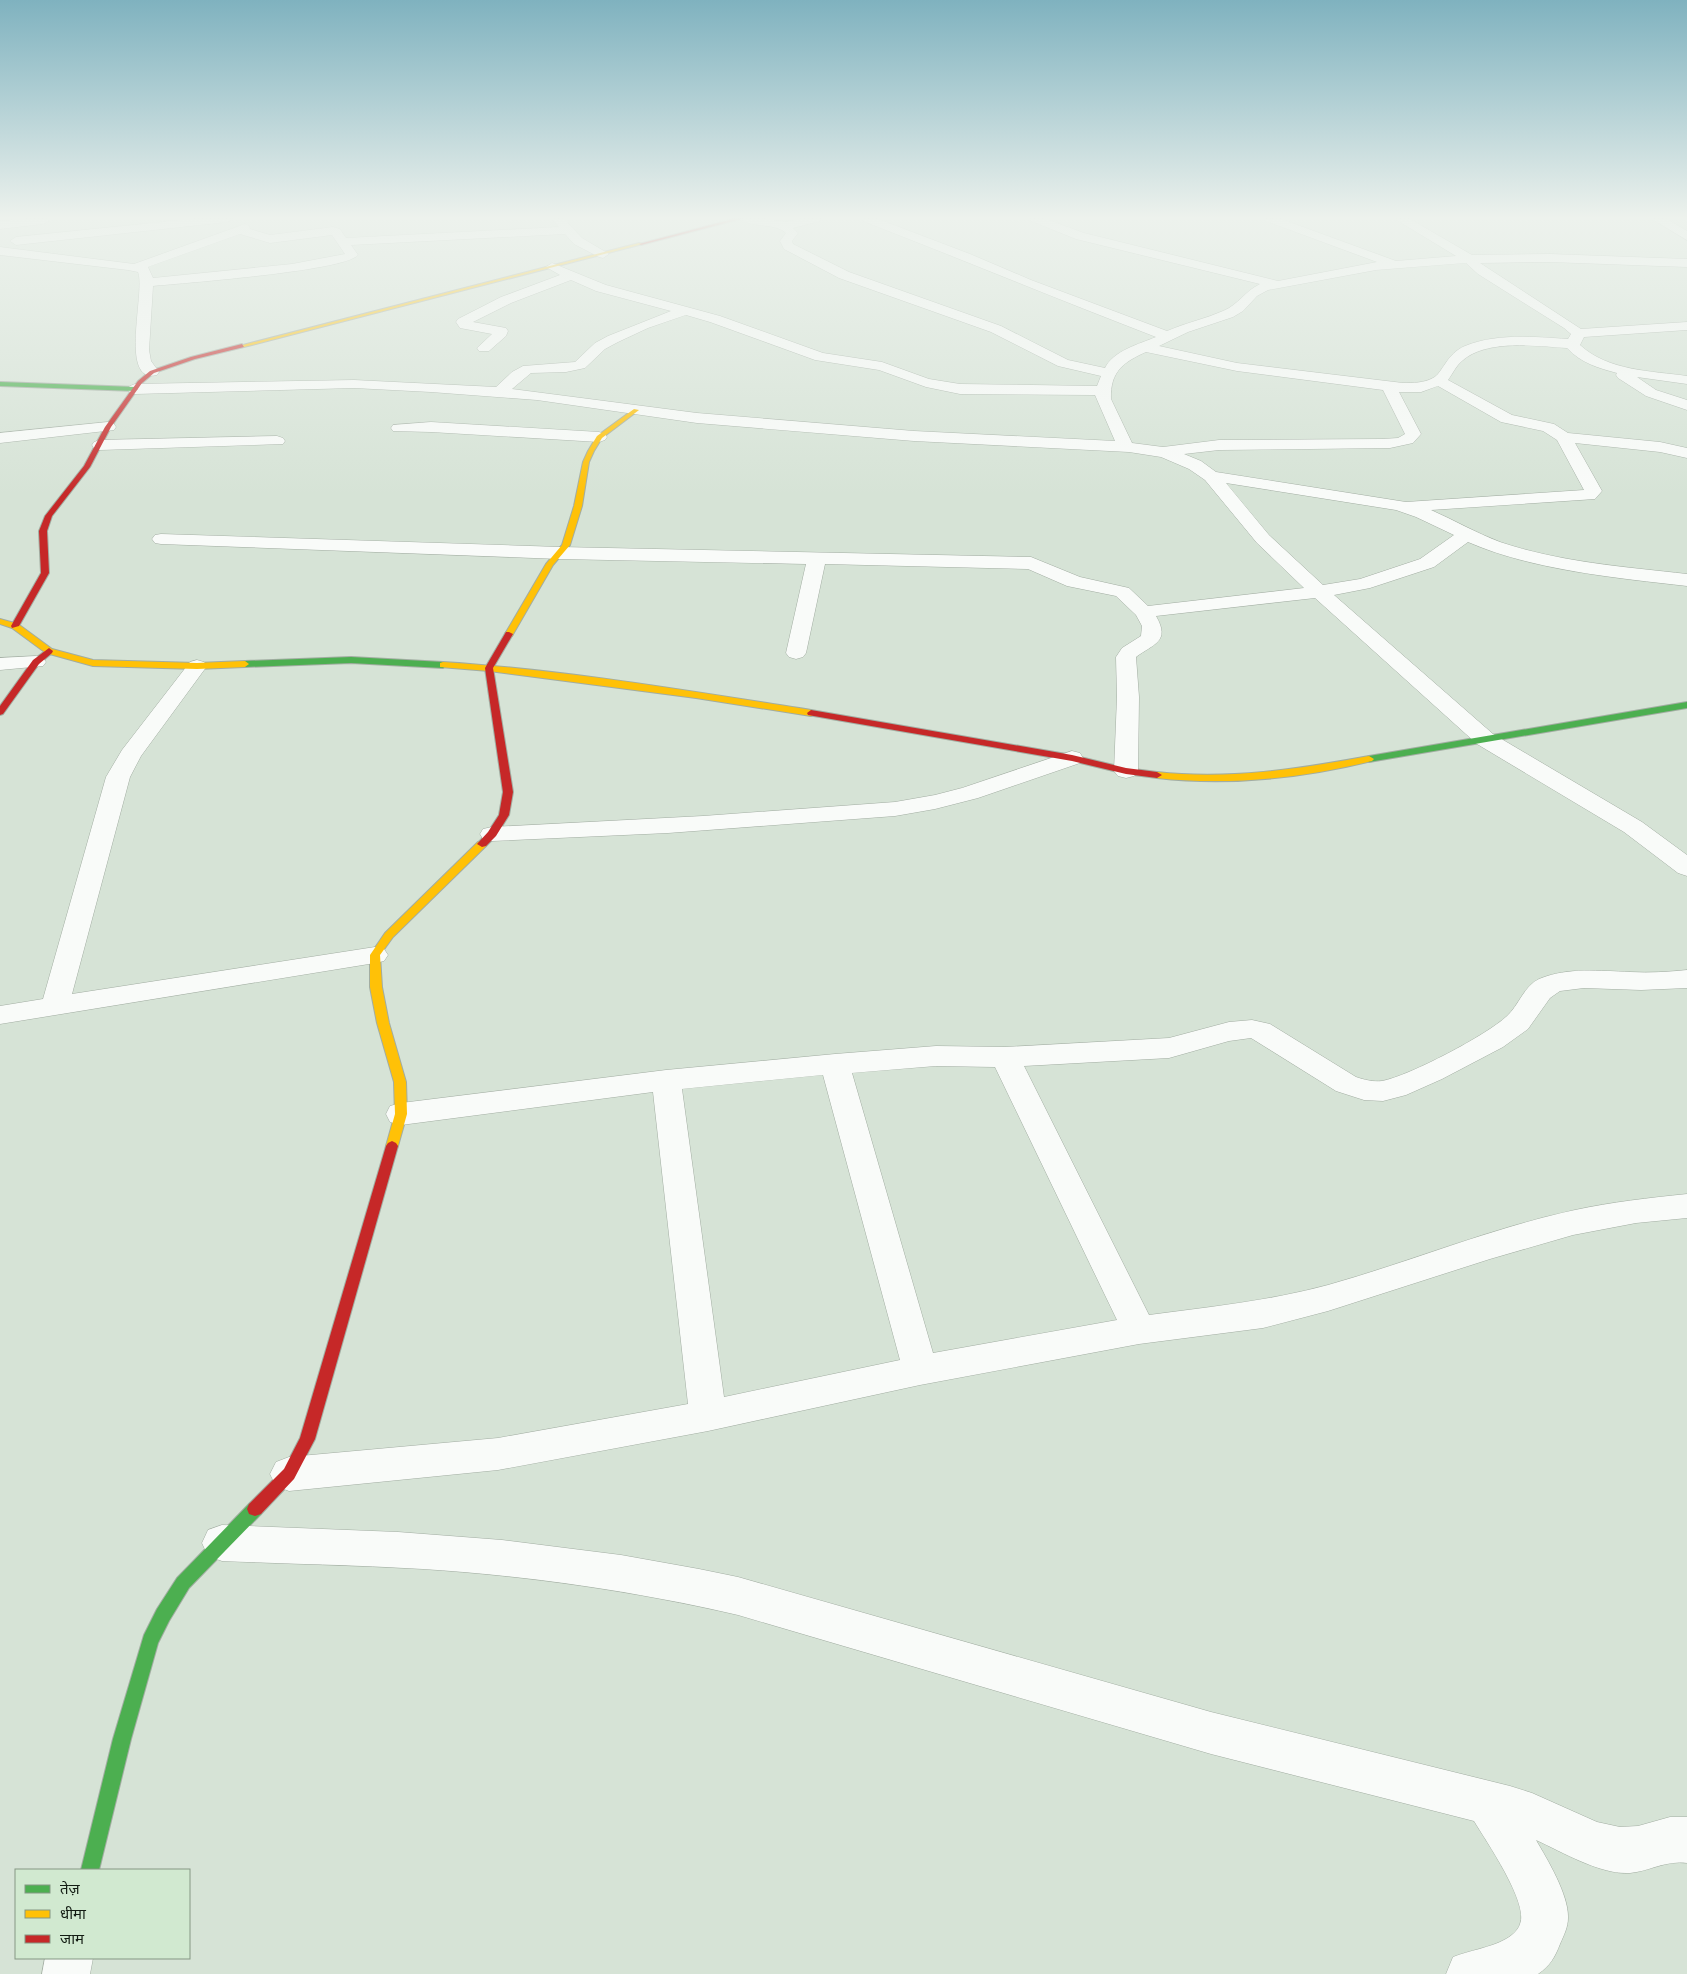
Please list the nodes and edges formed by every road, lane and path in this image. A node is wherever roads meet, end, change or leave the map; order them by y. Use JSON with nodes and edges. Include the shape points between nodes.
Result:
{"nodes":[{"id":1,"x":144,"y":311,"type":"edge"},
{"id":2,"x":378,"y":311,"type":"edge"},
{"id":3,"x":484,"y":311,"type":"edge"},
{"id":4,"x":685,"y":311,"type":"joint"},
{"id":5,"x":946,"y":311,"type":"edge"},
{"id":6,"x":1101,"y":311,"type":"edge"},
{"id":7,"x":1233,"y":311,"type":"edge"},
{"id":8,"x":1547,"y":311,"type":"edge"},
{"id":9,"x":1687,"y":326,"type":"edge"},
{"id":10,"x":1167,"y":336,"type":"junction"},
{"id":11,"x":1576,"y":339,"type":"junction"},
{"id":12,"x":1145,"y":347,"type":"junction"},
{"id":13,"x":484,"y":348,"type":"dead end"},
{"id":14,"x":1620,"y":370,"type":"junction"},
{"id":15,"x":152,"y":372,"type":"junction"},
{"id":16,"x":1110,"y":373,"type":"junction"},
{"id":17,"x":1687,"y":380,"type":"edge"},
{"id":18,"x":1440,"y":381,"type":"junction"},
{"id":19,"x":1,"y":386,"type":"edge"},
{"id":20,"x":1390,"y":387,"type":"junction"},
{"id":21,"x":135,"y":389,"type":"junction"},
{"id":22,"x":1103,"y":391,"type":"junction"},
{"id":23,"x":500,"y":392,"type":"junction"},
{"id":24,"x":1687,"y":405,"type":"edge"},
{"id":25,"x":636,"y":410,"type":"junction"},
{"id":26,"x":108,"y":427,"type":"junction"},
{"id":27,"x":399,"y":428,"type":"dead end"},
{"id":28,"x":599,"y":437,"type":"junction"},
{"id":29,"x":1564,"y":437,"type":"junction"},
{"id":30,"x":0,"y":438,"type":"edge"},
{"id":31,"x":277,"y":441,"type":"dead end"},
{"id":32,"x":100,"y":444,"type":"junction"},
{"id":33,"x":1126,"y":447,"type":"junction"},
{"id":34,"x":1163,"y":452,"type":"junction"},
{"id":35,"x":1687,"y":453,"type":"edge"},
{"id":36,"x":1211,"y":476,"type":"junction"},
{"id":37,"x":1407,"y":507,"type":"junction"},
{"id":38,"x":1467,"y":534,"type":"junction"},
{"id":39,"x":161,"y":539,"type":"dead end"},
{"id":40,"x":560,"y":553,"type":"junction"},
{"id":41,"x":817,"y":558,"type":"junction"},
{"id":42,"x":1687,"y":580,"type":"edge"},
{"id":43,"x":1319,"y":592,"type":"junction"},
{"id":44,"x":1144,"y":612,"type":"junction"},
{"id":45,"x":0,"y":621,"type":"edge"},
{"id":46,"x":15,"y":626,"type":"junction"},
{"id":47,"x":796,"y":653,"type":"dead end"},
{"id":48,"x":43,"y":657,"type":"junction"},
{"id":49,"x":0,"y":664,"type":"edge"},
{"id":50,"x":197,"y":666,"type":"junction"},
{"id":51,"x":489,"y":668,"type":"junction"},
{"id":52,"x":1687,"y":705,"type":"edge"},
{"id":53,"x":0,"y":712,"type":"edge"},
{"id":54,"x":1485,"y":739,"type":"junction"},
{"id":55,"x":1072,"y":758,"type":"junction"},
{"id":56,"x":1126,"y":771,"type":"junction"},
{"id":57,"x":492,"y":834,"type":"junction"},
{"id":58,"x":1687,"y":868,"type":"edge"},
{"id":59,"x":375,"y":955,"type":"junction"},
{"id":60,"x":1687,"y":979,"type":"edge"},
{"id":61,"x":55,"y":1006,"type":"junction"},
{"id":62,"x":0,"y":1015,"type":"edge"},
{"id":63,"x":1004,"y":1057,"type":"junction"},
{"id":64,"x":835,"y":1064,"type":"junction"},
{"id":65,"x":666,"y":1080,"type":"junction"},
{"id":66,"x":401,"y":1114,"type":"junction"},
{"id":67,"x":1687,"y":1206,"type":"edge"},
{"id":68,"x":1139,"y":1330,"type":"junction"},
{"id":69,"x":920,"y":1370,"type":"junction"},
{"id":70,"x":708,"y":1416,"type":"junction"},
{"id":71,"x":289,"y":1474,"type":"junction"},
{"id":72,"x":222,"y":1543,"type":"junction"},
{"id":73,"x":1488,"y":1802,"type":"junction"},
{"id":74,"x":1684,"y":1832,"type":"edge"},
{"id":75,"x":90,"y":1869,"type":"edge"},
{"id":76,"x":69,"y":1959,"type":"edge"},
{"id":77,"x":66,"y":1974,"type":"edge"},
{"id":78,"x":1470,"y":1974,"type":"edge"}],
"edges":[{"from":1,"to":15,"type":"street","via":[[142,353]]},
{"from":2,"to":15,"type":"street","via":[[193,358]]},
{"from":3,"to":13,"type":"street","via":[[463,322],[500,331]]},
{"from":4,"to":22,"type":"street","via":[[720,320],[820,356],[882,366],[938,386]]},
{"from":4,"to":23,"type":"street","via":[[617,337],[600,346],[581,365],[524,371]]},
{"from":5,"to":16,"type":"street","via":[[996,329],[1063,363]]},
{"from":6,"to":10,"type":"street"},
{"from":7,"to":10,"type":"street"},
{"from":8,"to":11,"type":"street"},
{"from":9,"to":11,"type":"street"},
{"from":10,"to":12,"type":"street"},
{"from":11,"to":14,"type":"street","via":[[1574,348],[1586,357]]},
{"from":11,"to":18,"type":"street","via":[[1479,347],[1453,360]]},
{"from":12,"to":16,"type":"street","via":[[1117,360]]},
{"from":12,"to":20,"type":"street","via":[[1237,367]]},
{"from":14,"to":17,"type":"street"},
{"from":14,"to":24,"type":"street","via":[[1651,393]]},
{"from":15,"to":21,"type":"street"},
{"from":16,"to":22,"type":"street"},
{"from":18,"to":20,"type":"street","via":[[1412,388]]},
{"from":18,"to":29,"type":"street","via":[[1507,418],[1548,427]]},
{"from":19,"to":21,"type":"street"},
{"from":20,"to":34,"type":"street","via":[[1413,434],[1400,442],[1219,445]]},
{"from":21,"to":23,"type":"street","via":[[363,384]]},
{"from":21,"to":26,"type":"street"},
{"from":22,"to":33,"type":"street","via":[[1107,411]]},
{"from":23,"to":25,"type":"street"},
{"from":25,"to":28,"type":"street"},
{"from":25,"to":33,"type":"street","via":[[914,436]]},
{"from":26,"to":30,"type":"street"},
{"from":26,"to":32,"type":"street"},
{"from":27,"to":28,"type":"street"},
{"from":28,"to":40,"type":"street","via":[[588,457],[570,536]]},
{"from":29,"to":35,"type":"street"},
{"from":29,"to":37,"type":"street","via":[[1593,491],[1589,495]]},
{"from":31,"to":32,"type":"street"},
{"from":32,"to":46,"type":"street","via":[[87,468],[49,516],[43,531],[45,573]]},
{"from":33,"to":34,"type":"street"},
{"from":34,"to":36,"type":"street","via":[[1195,465]]},
{"from":36,"to":37,"type":"street"},
{"from":36,"to":43,"type":"street","via":[[1263,539]]},
{"from":37,"to":38,"type":"street"},
{"from":38,"to":42,"type":"street","via":[[1494,546],[1575,566]]},
{"from":38,"to":43,"type":"street","via":[[1436,558],[1417,567],[1363,584]]},
{"from":39,"to":40,"type":"street"},
{"from":40,"to":41,"type":"street"},
{"from":40,"to":51,"type":"street","via":[[550,564]]},
{"from":41,"to":44,"type":"street","via":[[1031,563],[1074,582],[1122,592]]},
{"from":41,"to":47,"type":"street"},
{"from":43,"to":44,"type":"street"},
{"from":43,"to":54,"type":"street"},
{"from":44,"to":56,"type":"street","via":[[1153,635],[1129,652],[1125,666],[1128,697]]},
{"from":45,"to":46,"type":"street"},
{"from":46,"to":48,"type":"street"},
{"from":48,"to":49,"type":"street"},
{"from":48,"to":50,"type":"street","via":[[138,666]]},
{"from":48,"to":53,"type":"street"},
{"from":50,"to":51,"type":"street","via":[[351,660]]},
{"from":50,"to":61,"type":"street","via":[[130,755],[118,777]]},
{"from":51,"to":55,"type":"street","via":[[706,696]]},
{"from":51,"to":57,"type":"street","via":[[508,792],[504,815]]},
{"from":52,"to":54,"type":"street"},
{"from":54,"to":56,"type":"street","via":[[1286,773],[1174,778]]},
{"from":54,"to":58,"type":"street","via":[[1633,827]]},
{"from":55,"to":56,"type":"street"},
{"from":55,"to":57,"type":"street","via":[[981,790],[898,807],[673,826]]},
{"from":57,"to":59,"type":"street","via":[[389,935]]},
{"from":59,"to":61,"type":"street"},
{"from":59,"to":66,"type":"street","via":[[376,987],[383,1023],[400,1082]]},
{"from":60,"to":63,"type":"street","via":[[1584,979],[1551,985],[1539,993],[1517,1023],[1500,1036],[1426,1074],[1382,1091],[1346,1084],[1252,1028],[1169,1048]]},
{"from":61,"to":62,"type":"street"},
{"from":63,"to":64,"type":"street","via":[[936,1056]]},
{"from":63,"to":68,"type":"street"},
{"from":64,"to":65,"type":"street"},
{"from":64,"to":69,"type":"street"},
{"from":65,"to":66,"type":"street"},
{"from":65,"to":70,"type":"street"},
{"from":66,"to":71,"type":"street","via":[[307,1439]]},
{"from":67,"to":68,"type":"street","via":[[1636,1211],[1573,1223],[1328,1298],[1262,1314]]},
{"from":68,"to":69,"type":"street"},
{"from":69,"to":70,"type":"street"},
{"from":70,"to":71,"type":"street","via":[[498,1454]]},
{"from":71,"to":72,"type":"street"},
{"from":72,"to":73,"type":"street","via":[[423,1551],[532,1562],[690,1585],[738,1596],[1211,1733]]},
{"from":72,"to":75,"type":"street","via":[[183,1583],[150,1641]]},
{"from":73,"to":74,"type":"street","via":[[1532,1815],[1607,1848],[1643,1850]]},
{"from":73,"to":78,"type":"street","via":[[1538,1890],[1545,1916],[1538,1942],[1528,1953],[1510,1963]]},
{"from":76,"to":77,"type":"street"}]}
